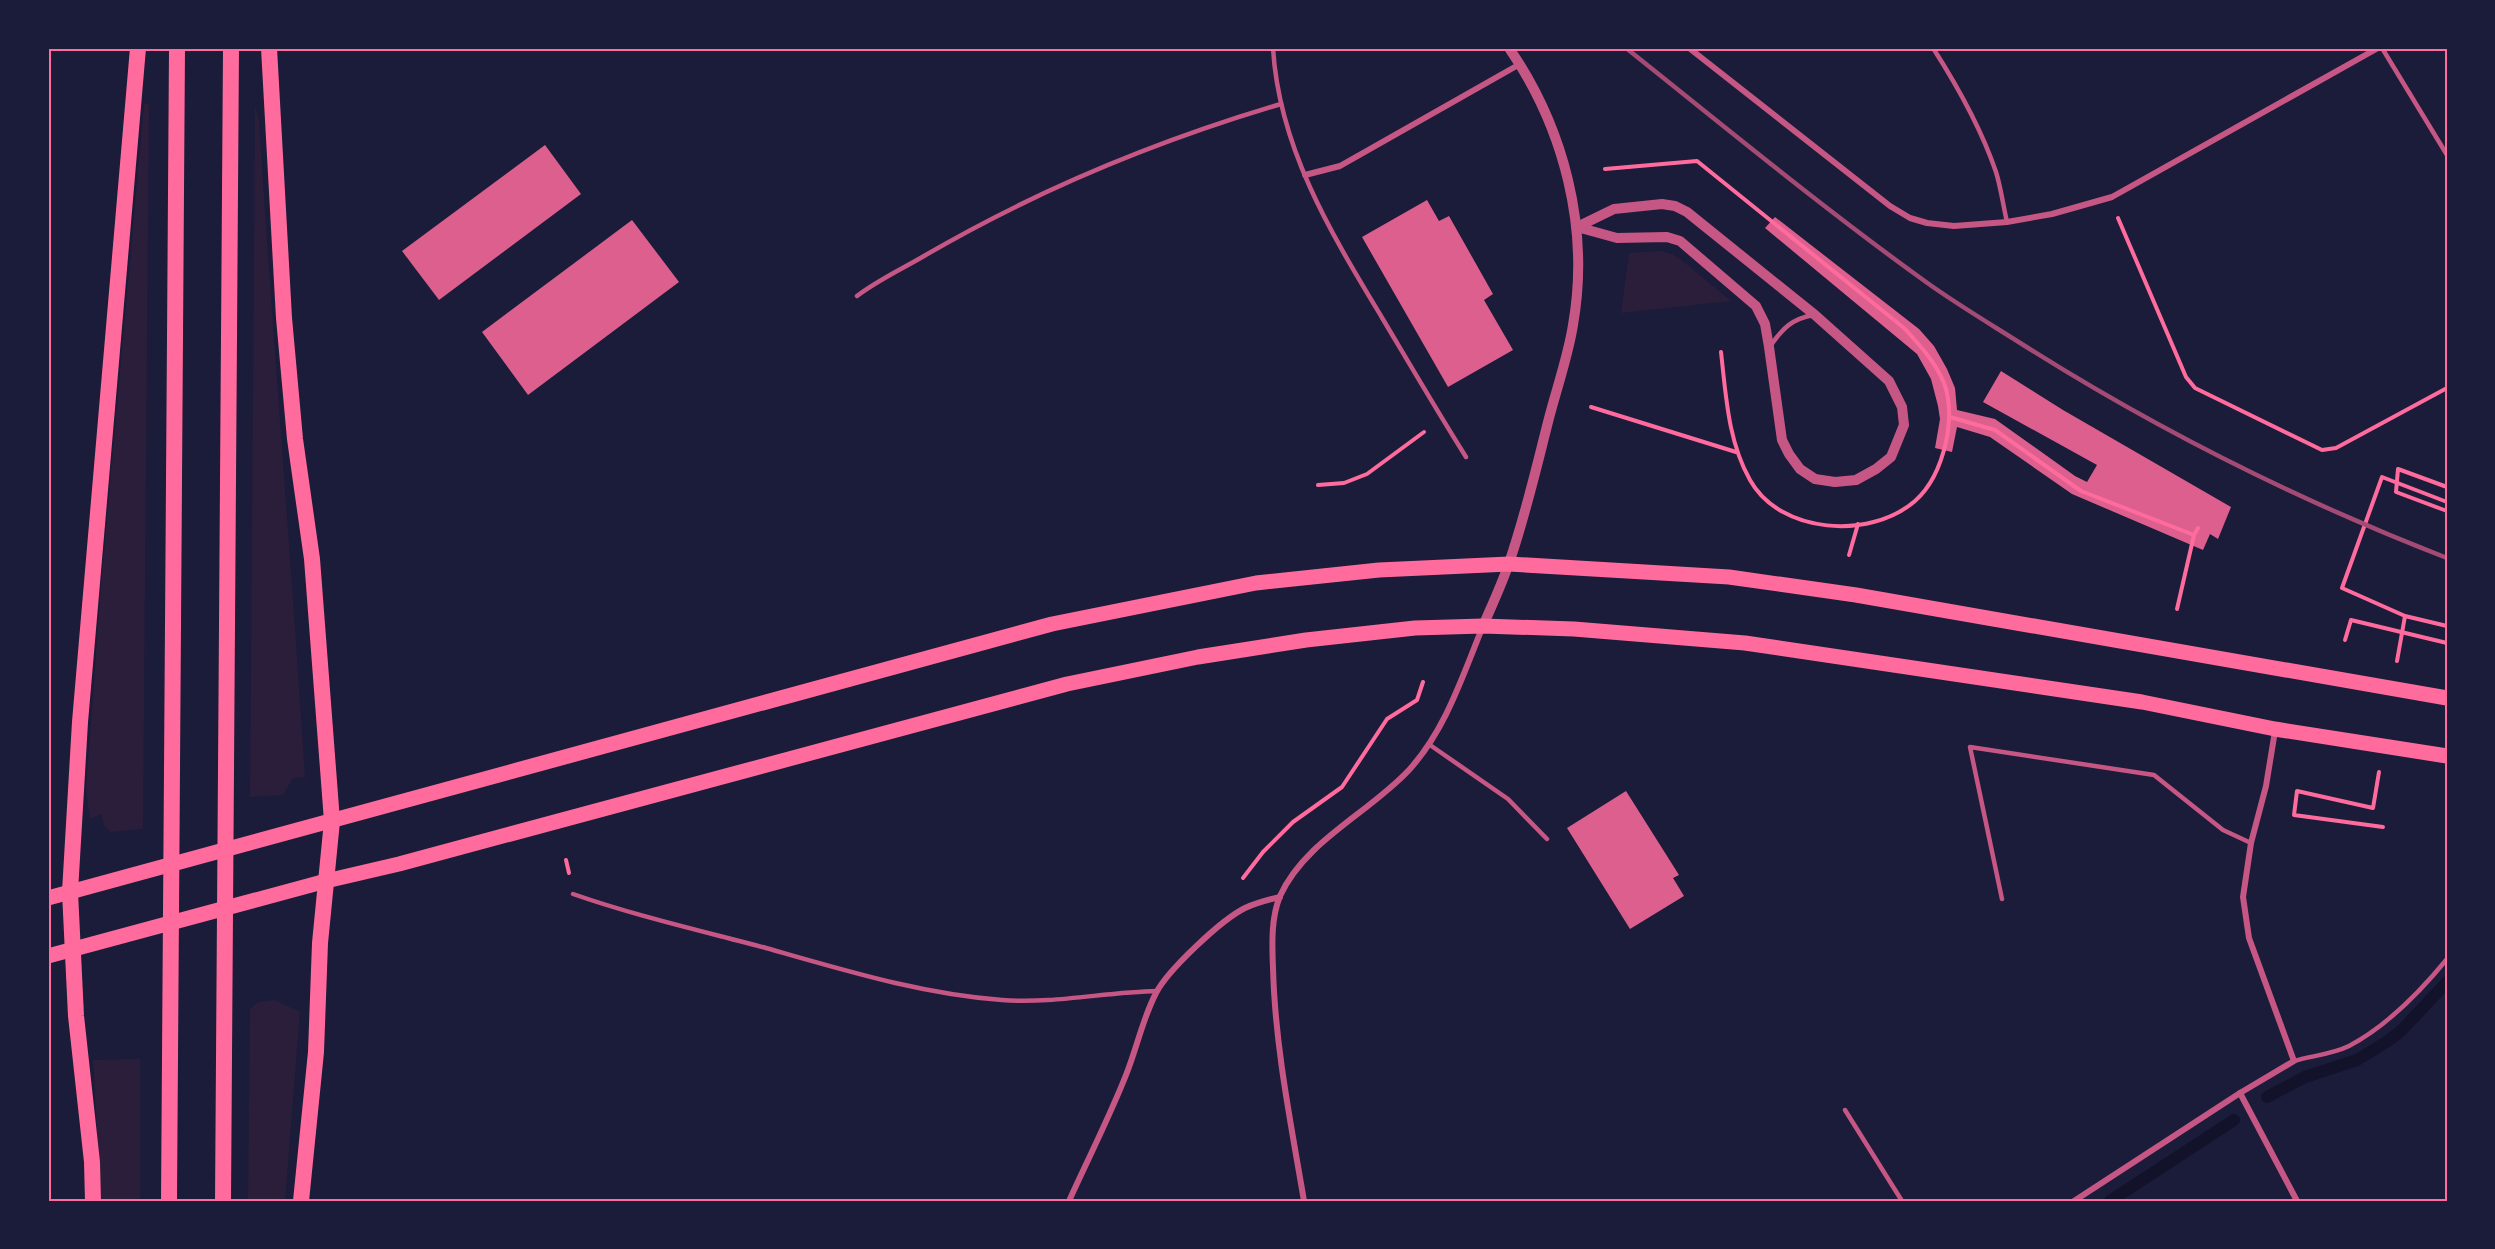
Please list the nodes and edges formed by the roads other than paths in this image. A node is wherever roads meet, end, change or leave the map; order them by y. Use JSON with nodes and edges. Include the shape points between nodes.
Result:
{"nodes":[{"id":1,"x":138,"y":48,"type":"edge"},
{"id":2,"x":177,"y":48,"type":"edge"},
{"id":3,"x":231,"y":48,"type":"edge"},
{"id":4,"x":269,"y":48,"type":"edge"},
{"id":5,"x":1273,"y":48,"type":"edge"},
{"id":6,"x":1509,"y":48,"type":"edge"},
{"id":7,"x":1689,"y":48,"type":"edge"},
{"id":8,"x":1933,"y":48,"type":"edge"},
{"id":9,"x":2380,"y":48,"type":"edge"},
{"id":10,"x":1520,"y":64,"type":"junction"},
{"id":11,"x":1281,"y":104,"type":"junction"},
{"id":12,"x":2447,"y":155,"type":"edge"},
{"id":13,"x":1305,"y":175,"type":"junction"},
{"id":14,"x":2007,"y":222,"type":"junction"},
{"id":15,"x":1576,"y":228,"type":"junction"},
{"id":16,"x":857,"y":296,"type":"dead end"},
{"id":17,"x":1815,"y":315,"type":"junction"},
{"id":18,"x":1769,"y":347,"type":"junction"},
{"id":19,"x":1466,"y":457,"type":"dead end"},
{"id":20,"x":1509,"y":564,"type":"junction"},
{"id":21,"x":1483,"y":626,"type":"junction"},
{"id":22,"x":2447,"y":698,"type":"edge"},
{"id":23,"x":2275,"y":729,"type":"junction"},
{"id":24,"x":1430,"y":745,"type":"junction"},
{"id":25,"x":2447,"y":756,"type":"edge"},
{"id":26,"x":332,"y":821,"type":"junction"},
{"id":27,"x":1546,"y":839,"type":"dead end"},
{"id":28,"x":2252,"y":843,"type":"junction"},
{"id":29,"x":326,"y":881,"type":"junction"},
{"id":30,"x":70,"y":892,"type":"junction"},
{"id":31,"x":573,"y":894,"type":"dead end"},
{"id":32,"x":1280,"y":897,"type":"junction"},
{"id":33,"x":48,"y":898,"type":"edge"},
{"id":34,"x":2002,"y":898,"type":"dead end"},
{"id":35,"x":72,"y":948,"type":"junction"},
{"id":36,"x":48,"y":956,"type":"edge"},
{"id":37,"x":2447,"y":959,"type":"edge"},
{"id":38,"x":1157,"y":992,"type":"junction"},
{"id":39,"x":2294,"y":1061,"type":"junction"},
{"id":40,"x":2240,"y":1093,"type":"junction"},
{"id":41,"x":1845,"y":1110,"type":"dead end"},
{"id":42,"x":93,"y":1201,"type":"edge"},
{"id":43,"x":169,"y":1201,"type":"edge"},
{"id":44,"x":223,"y":1201,"type":"edge"},
{"id":45,"x":301,"y":1201,"type":"edge"},
{"id":46,"x":1069,"y":1201,"type":"edge"},
{"id":47,"x":1304,"y":1201,"type":"edge"},
{"id":48,"x":1902,"y":1201,"type":"edge"},
{"id":49,"x":2074,"y":1201,"type":"edge"},
{"id":50,"x":2297,"y":1201,"type":"edge"}],
"edges":[{"from":1,"to":30,"type":"highway","via":[[80,722]]},
{"from":2,"to":43,"type":"highway"},
{"from":3,"to":44,"type":"highway"},
{"from":4,"to":26,"type":"highway","via":[[285,329],[312,560]]},
{"from":5,"to":11,"type":"lane"},
{"from":6,"to":10,"type":"street"},
{"from":7,"to":14,"type":"street","via":[[1890,207],[1910,218],[1954,226]]},
{"from":8,"to":14,"type":"lane","via":[[1988,148]]},
{"from":9,"to":12,"type":"lane"},
{"from":9,"to":14,"type":"street","via":[[2112,197]]},
{"from":10,"to":13,"type":"street","via":[[1340,166]]},
{"from":10,"to":15,"type":"street","via":[[1560,151],[1571,187]]},
{"from":11,"to":13,"type":"lane"},
{"from":11,"to":16,"type":"lane","via":[[1094,169],[956,237]]},
{"from":13,"to":19,"type":"lane","via":[[1327,226]]},
{"from":15,"to":17,"type":"street","via":[[1614,209],[1675,206]]},
{"from":15,"to":18,"type":"street","via":[[1617,238],[1666,237],[1680,241],[1756,306],[1765,324]]},
{"from":15,"to":20,"type":"street","via":[[1578,281],[1573,326]]},
{"from":17,"to":18,"type":"lane","via":[[1797,318],[1782,329]]},
{"from":17,"to":18,"type":"street","via":[[1889,381],[1902,407],[1904,425],[1899,441],[1891,457],[1876,469],[1856,480],[1835,482],[1815,479],[1800,469],[1782,440]]},
{"from":20,"to":21,"type":"street"},
{"from":20,"to":22,"type":"main road","via":[[1694,575],[1867,597]]},
{"from":20,"to":26,"type":"main road","via":[[1379,570],[1256,583],[1074,619]]},
{"from":21,"to":23,"type":"main road","via":[[1745,643],[2142,702]]},
{"from":21,"to":24,"type":"street","via":[[1453,702]]},
{"from":21,"to":29,"type":"main road","via":[[1306,639],[1067,684]]},
{"from":23,"to":25,"type":"main road"},
{"from":23,"to":28,"type":"street"},
{"from":24,"to":27,"type":"lane","via":[[1508,799]]},
{"from":24,"to":32,"type":"street","via":[[1408,772],[1300,863]]},
{"from":26,"to":29,"type":"highway"},
{"from":26,"to":30,"type":"main road"},
{"from":28,"to":34,"type":"lane","via":[[2223,830],[2154,775],[1970,747]]},
{"from":28,"to":39,"type":"street","via":[[2243,897],[2249,938]]},
{"from":29,"to":35,"type":"main road"},
{"from":29,"to":45,"type":"highway","via":[[316,1052]]},
{"from":30,"to":33,"type":"main road"},
{"from":30,"to":35,"type":"highway"},
{"from":31,"to":38,"type":"lane","via":[[878,980],[960,995],[1036,1000]]},
{"from":32,"to":38,"type":"street","via":[[1243,909],[1187,957]]},
{"from":32,"to":47,"type":"street","via":[[1272,944],[1274,989],[1283,1077]]},
{"from":35,"to":36,"type":"main road"},
{"from":35,"to":42,"type":"highway"},
{"from":37,"to":39,"type":"lane","via":[[2428,982],[2377,1027],[2347,1047]]},
{"from":38,"to":46,"type":"street","via":[[1126,1075]]},
{"from":39,"to":40,"type":"street"},
{"from":40,"to":49,"type":"street"},
{"from":40,"to":50,"type":"street"},
{"from":41,"to":48,"type":"lane"}]}
